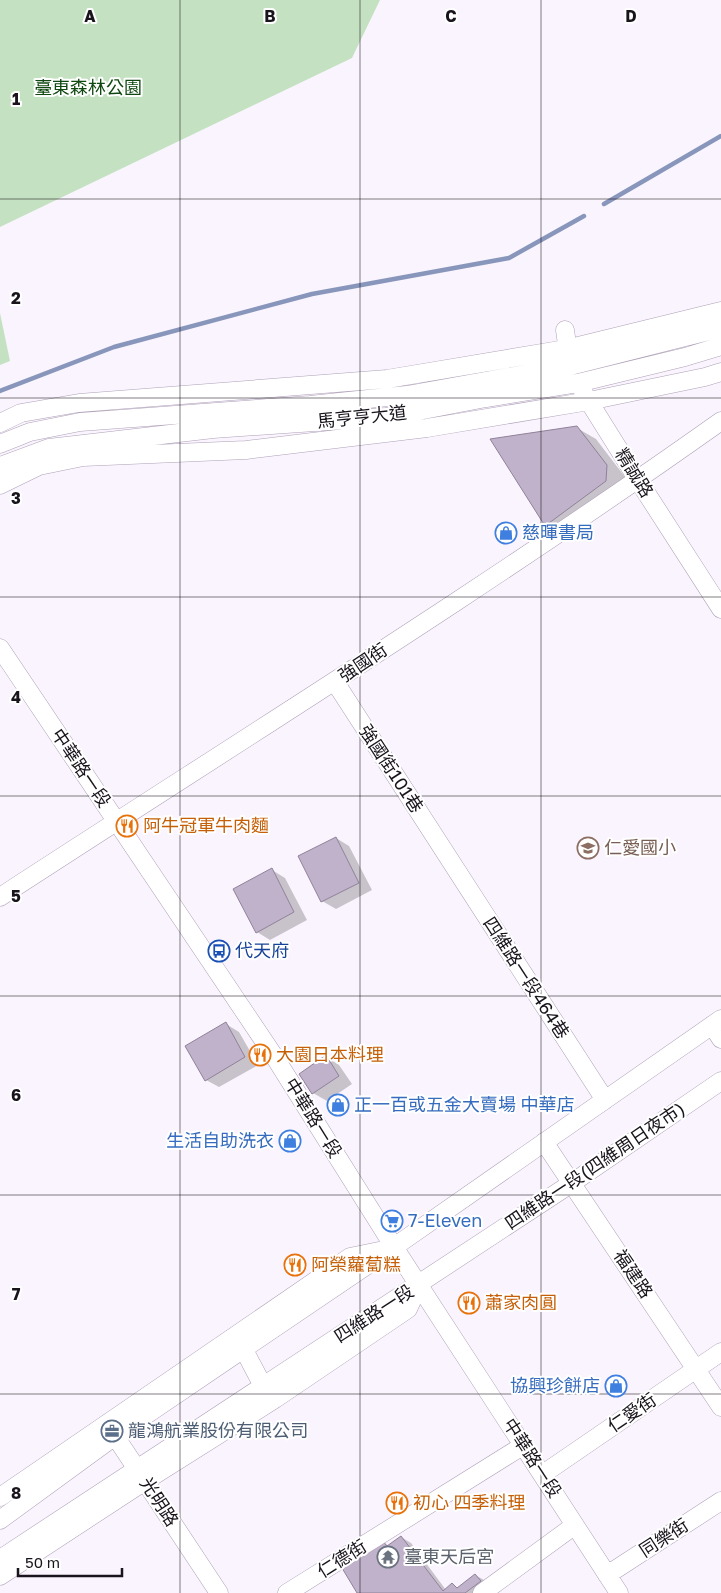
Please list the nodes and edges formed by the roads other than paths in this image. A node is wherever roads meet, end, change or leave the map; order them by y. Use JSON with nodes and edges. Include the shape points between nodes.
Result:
{"nodes":[{"id":1,"x":721,"y":311,"type":"edge"},
{"id":2,"x":721,"y":328,"type":"edge"},
{"id":3,"x":564,"y":330,"type":"dead end"},
{"id":4,"x":718,"y":347,"type":"edge"},
{"id":5,"x":566,"y":349,"type":"junction"},
{"id":6,"x":570,"y":366,"type":"junction"},
{"id":7,"x":721,"y":366,"type":"edge"},
{"id":8,"x":721,"y":372,"type":"edge"},
{"id":9,"x":387,"y":380,"type":"junction"},
{"id":10,"x":578,"y":383,"type":"junction"},
{"id":11,"x":390,"y":397,"type":"junction"},
{"id":12,"x":589,"y":401,"type":"junction"},
{"id":13,"x":79,"y":403,"type":"junction"},
{"id":14,"x":721,"y":421,"type":"edge"},
{"id":15,"x":80,"y":422,"type":"junction"},
{"id":16,"x":0,"y":423,"type":"edge"},
{"id":17,"x":388,"y":425,"type":"junction"},
{"id":18,"x":0,"y":444,"type":"edge"},
{"id":19,"x":82,"y":450,"type":"junction"},
{"id":20,"x":0,"y":466,"type":"edge"},
{"id":21,"x":638,"y":480,"type":"junction"},
{"id":22,"x":0,"y":485,"type":"edge"},
{"id":23,"x":721,"y":609,"type":"edge"},
{"id":24,"x":0,"y":648,"type":"edge"},
{"id":25,"x":335,"y":682,"type":"junction"},
{"id":26,"x":116,"y":821,"type":"junction"},
{"id":27,"x":447,"y":856,"type":"joint"},
{"id":28,"x":0,"y":897,"type":"edge"},
{"id":29,"x":718,"y":1028,"type":"edge"},
{"id":30,"x":721,"y":1081,"type":"edge"},
{"id":31,"x":605,"y":1100,"type":"junction"},
{"id":32,"x":544,"y":1142,"type":"junction"},
{"id":33,"x":572,"y":1183,"type":"junction"},
{"id":34,"x":393,"y":1248,"type":"junction"},
{"id":35,"x":419,"y":1284,"type":"junction"},
{"id":36,"x":243,"y":1348,"type":"junction"},
{"id":37,"x":721,"y":1352,"type":"edge"},
{"id":38,"x":697,"y":1369,"type":"junction"},
{"id":39,"x":263,"y":1386,"type":"junction"},
{"id":40,"x":721,"y":1407,"type":"edge"},
{"id":41,"x":115,"y":1436,"type":"junction"},
{"id":42,"x":524,"y":1444,"type":"junction"},
{"id":43,"x":543,"y":1474,"type":"junction"},
{"id":44,"x":141,"y":1475,"type":"junction"},
{"id":45,"x":0,"y":1497,"type":"edge"},
{"id":46,"x":721,"y":1501,"type":"edge"},
{"id":47,"x":0,"y":1520,"type":"edge"},
{"id":48,"x":575,"y":1524,"type":"junction"},
{"id":49,"x":0,"y":1558,"type":"edge"},
{"id":50,"x":0,"y":1576,"type":"edge"},
{"id":51,"x":607,"y":1576,"type":"junction"},
{"id":52,"x":219,"y":1593,"type":"edge"},
{"id":53,"x":286,"y":1593,"type":"edge"},
{"id":54,"x":482,"y":1593,"type":"edge"},
{"id":55,"x":619,"y":1593,"type":"edge"}],
"edges":[{"from":1,"to":5,"type":"street","name":"馬亨亨大道"},
{"from":2,"to":6,"type":"street","name":"馬亨亨大道"},
{"from":3,"to":5,"type":"street","name":"精誠路"},
{"from":4,"to":7,"type":"street"},
{"from":4,"to":10,"type":"street","name":"馬亨亨大道"},
{"from":5,"to":6,"type":"street","name":"精誠路"},
{"from":5,"to":9,"type":"street","name":"馬亨亨大道"},
{"from":6,"to":10,"type":"street","name":"精誠路"},
{"from":6,"to":11,"type":"street","name":"馬亨亨大道"},
{"from":8,"to":12,"type":"street","name":"馬亨亨大道"},
{"from":9,"to":11,"type":"street"},
{"from":9,"to":13,"type":"street","name":"馬亨亨大道"},
{"from":10,"to":12,"type":"street","name":"精誠路"},
{"from":10,"to":17,"type":"street","name":"馬亨亨大道","via":[[486,398]]},
{"from":11,"to":15,"type":"street","name":"馬亨亨大道"},
{"from":12,"to":17,"type":"street","name":"馬亨亨大道","via":[[427,428]]},
{"from":12,"to":21,"type":"street","name":"精誠路"},
{"from":13,"to":15,"type":"street"},
{"from":13,"to":16,"type":"street","name":"馬亨亨大道","via":[[21,414]]},
{"from":14,"to":21,"type":"street","name":"強國街"},
{"from":15,"to":18,"type":"street","name":"馬亨亨大道","via":[[30,432]]},
{"from":17,"to":19,"type":"street","name":"馬亨亨大道","via":[[213,429]]},
{"from":19,"to":20,"type":"street","name":"馬亨亨大道","via":[[49,448]]},
{"from":19,"to":22,"type":"street","name":"馬亨亨大道"},
{"from":21,"to":23,"type":"street","name":"精誠路"},
{"from":21,"to":25,"type":"street","name":"強國街"},
{"from":24,"to":26,"type":"street","name":"中華路一段"},
{"from":25,"to":26,"type":"street","name":"強國街"},
{"from":25,"to":27,"type":"street","name":"強國街101巷"},
{"from":26,"to":28,"type":"street","name":"強國街"},
{"from":26,"to":34,"type":"street","name":"中華路一段","via":[[274,1056]]},
{"from":27,"to":31,"type":"street","name":"四維路一段464巷"},
{"from":29,"to":31,"type":"street"},
{"from":30,"to":33,"type":"street","name":"四維路一段(四維周日夜市)"},
{"from":31,"to":32,"type":"street"},
{"from":32,"to":33,"type":"street","name":"福建路"},
{"from":32,"to":34,"type":"street"},
{"from":33,"to":35,"type":"street","name":"四維路一段(四維周日夜市)"},
{"from":33,"to":38,"type":"street","name":"福建路"},
{"from":34,"to":35,"type":"street","name":"中華路一段"},
{"from":34,"to":36,"type":"street"},
{"from":34,"to":45,"type":"street","via":[[350,1257]]},
{"from":35,"to":39,"type":"street","name":"四維路一段"},
{"from":35,"to":42,"type":"street","name":"中華路一段"},
{"from":35,"to":44,"type":"street","name":"四維路一段","via":[[408,1309],[275,1399]]},
{"from":36,"to":39,"type":"street"},
{"from":36,"to":41,"type":"street"},
{"from":37,"to":38,"type":"street","name":"仁愛街"},
{"from":38,"to":40,"type":"street","name":"福建路"},
{"from":38,"to":43,"type":"street","name":"仁愛街"},
{"from":39,"to":44,"type":"street","name":"四維路一段"},
{"from":41,"to":44,"type":"street","name":"光明路"},
{"from":41,"to":47,"type":"street"},
{"from":42,"to":43,"type":"street","name":"中華路一段"},
{"from":42,"to":53,"type":"street","name":"仁德街"},
{"from":43,"to":48,"type":"street","name":"中華路一段"},
{"from":44,"to":49,"type":"street","name":"四維路一段"},
{"from":44,"to":50,"type":"street","name":"四維路一段"},
{"from":44,"to":52,"type":"street","name":"光明路"},
{"from":46,"to":51,"type":"street","name":"同樂街"},
{"from":48,"to":51,"type":"street","name":"中華路一段"},
{"from":48,"to":54,"type":"street"},
{"from":51,"to":55,"type":"street","name":"中華路一段"}]}
